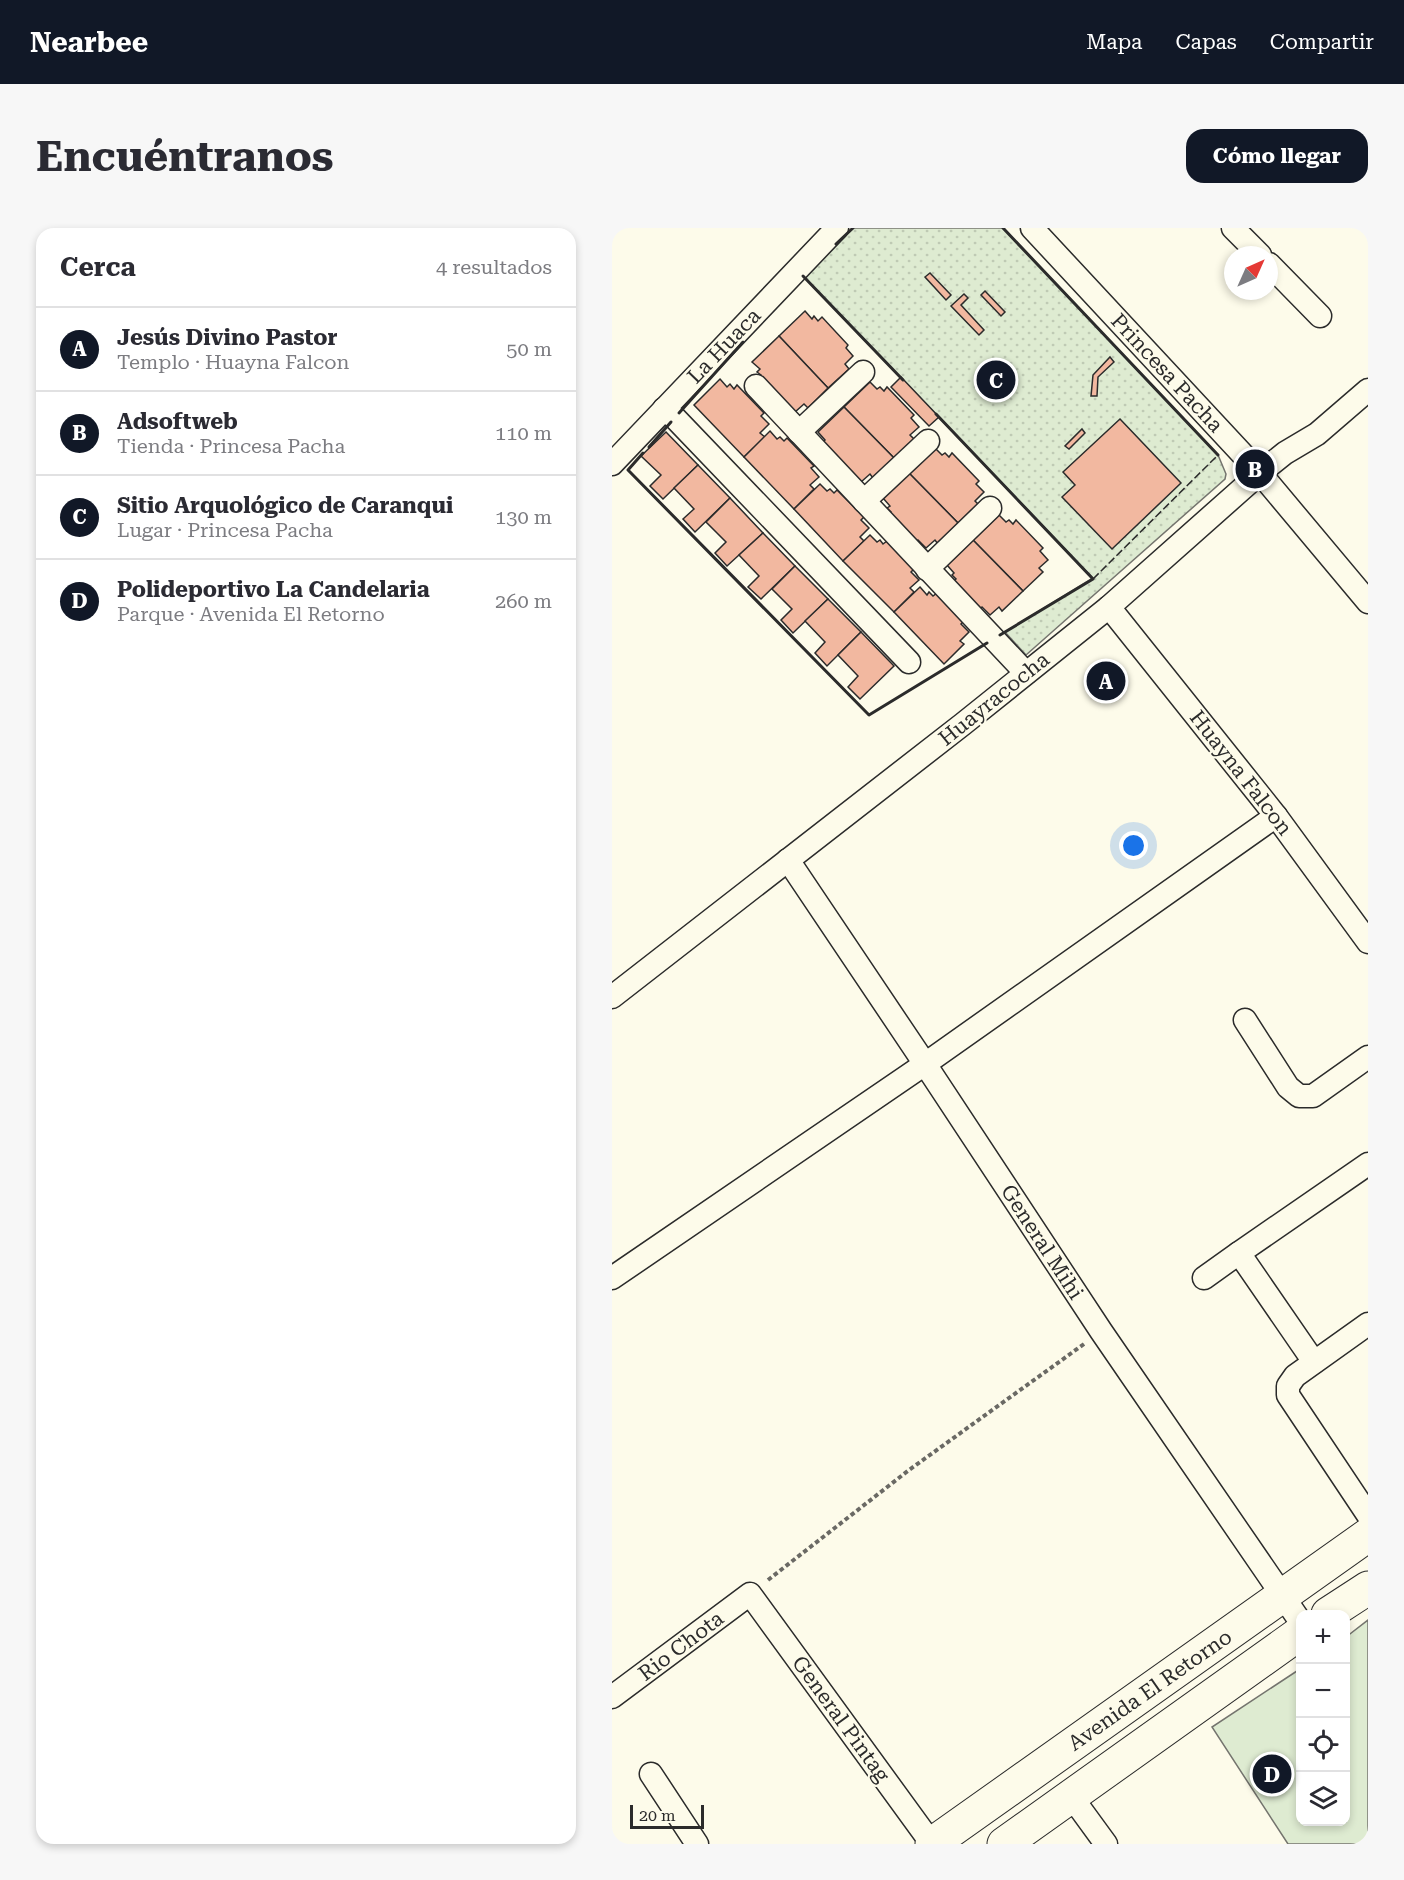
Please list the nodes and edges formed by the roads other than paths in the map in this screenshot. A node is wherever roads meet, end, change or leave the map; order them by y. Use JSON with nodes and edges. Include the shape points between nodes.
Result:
{"nodes":[{"id":1,"x":837,"y":228,"type":"edge"},
{"id":2,"x":1032,"y":228,"type":"edge"},
{"id":3,"x":1233,"y":228,"type":"edge"},
{"id":4,"x":1251,"y":246,"type":"edge"},
{"id":5,"x":1278,"y":273,"type":"edge"},
{"id":6,"x":1320,"y":316,"type":"dead end"},
{"id":7,"x":863,"y":372,"type":"dead end"},
{"id":8,"x":756,"y":386,"type":"dead end"},
{"id":9,"x":1368,"y":390,"type":"edge"},
{"id":10,"x":664,"y":409,"type":"junction"},
{"id":11,"x":799,"y":432,"type":"junction"},
{"id":12,"x":928,"y":441,"type":"dead end"},
{"id":13,"x":612,"y":464,"type":"edge"},
{"id":14,"x":1260,"y":473,"type":"junction"},
{"id":15,"x":864,"y":501,"type":"junction"},
{"id":16,"x":990,"y":508,"type":"dead end"},
{"id":17,"x":927,"y":568,"type":"junction"},
{"id":18,"x":1368,"y":602,"type":"edge"},
{"id":19,"x":1109,"y":607,"type":"junction"},
{"id":20,"x":909,"y":662,"type":"dead end"},
{"id":21,"x":1026,"y":673,"type":"junction"},
{"id":22,"x":1276,"y":816,"type":"junction"},
{"id":23,"x":788,"y":860,"type":"junction"},
{"id":24,"x":1368,"y":942,"type":"edge"},
{"id":25,"x":612,"y":997,"type":"edge"},
{"id":26,"x":1245,"y":1020,"type":"dead end"},
{"id":27,"x":1368,"y":1058,"type":"edge"},
{"id":28,"x":925,"y":1064,"type":"junction"},
{"id":29,"x":1368,"y":1164,"type":"edge"},
{"id":30,"x":1239,"y":1253,"type":"junction"},
{"id":31,"x":612,"y":1278,"type":"edge"},
{"id":32,"x":1204,"y":1278,"type":"dead end"},
{"id":33,"x":1368,"y":1324,"type":"edge"},
{"id":34,"x":1314,"y":1362,"type":"junction"},
{"id":35,"x":1368,"y":1515,"type":"edge"},
{"id":36,"x":1368,"y":1535,"type":"edge"},
{"id":37,"x":1368,"y":1588,"type":"edge"},
{"id":38,"x":750,"y":1594,"type":"joint"},
{"id":39,"x":1292,"y":1608,"type":"edge"},
{"id":40,"x":1334,"y":1610,"type":"edge"},
{"id":41,"x":1296,"y":1636,"type":"edge"},
{"id":42,"x":612,"y":1697,"type":"edge"},
{"id":43,"x":651,"y":1774,"type":"dead end"},
{"id":44,"x":1071,"y":1796,"type":"junction"},
{"id":45,"x":697,"y":1844,"type":"edge"},
{"id":46,"x":932,"y":1844,"type":"edge"},
{"id":47,"x":1004,"y":1844,"type":"edge"},
{"id":48,"x":1106,"y":1844,"type":"edge"}],
"edges":[{"from":1,"to":10,"type":"street","name":"La Huaca"},
{"from":2,"to":14,"type":"street","name":"Princesa Pacha"},
{"from":3,"to":4,"type":"street"},
{"from":5,"to":6,"type":"street"},
{"from":7,"to":11,"type":"street"},
{"from":8,"to":11,"type":"street"},
{"from":9,"to":14,"type":"street","name":"Huayracocha","via":[[1317,434]]},
{"from":10,"to":13,"type":"street","name":"La Huaca"},
{"from":10,"to":20,"type":"street"},
{"from":11,"to":15,"type":"street"},
{"from":12,"to":15,"type":"street"},
{"from":14,"to":18,"type":"street","name":"Princesa Pacha"},
{"from":14,"to":19,"type":"street","name":"Huayracocha"},
{"from":15,"to":17,"type":"street"},
{"from":16,"to":17,"type":"street"},
{"from":17,"to":21,"type":"street"},
{"from":19,"to":21,"type":"street","name":"Huayracocha"},
{"from":19,"to":22,"type":"street","name":"Huayna Falcon"},
{"from":21,"to":23,"type":"street","name":"Huayracocha"},
{"from":22,"to":24,"type":"street","name":"Huayna Falcon"},
{"from":22,"to":28,"type":"street"},
{"from":23,"to":25,"type":"street","name":"Huayracocha"},
{"from":23,"to":28,"type":"street","name":"General Mihi"},
{"from":26,"to":27,"type":"street","via":[[1288,1087],[1299,1096],[1313,1096]]},
{"from":28,"to":31,"type":"street"},
{"from":28,"to":39,"type":"street","name":"General Mihi","via":[[1101,1332]]},
{"from":29,"to":30,"type":"street"},
{"from":30,"to":32,"type":"street"},
{"from":30,"to":34,"type":"street"},
{"from":33,"to":34,"type":"street"},
{"from":34,"to":35,"type":"street","via":[[1295,1376],[1288,1386],[1288,1395]]},
{"from":36,"to":39,"type":"main road","name":"Avenida El Retorno"},
{"from":37,"to":40,"type":"main road"},
{"from":38,"to":42,"type":"street","name":"Rio Chota"},
{"from":38,"to":46,"type":"street","name":"General Pintag"},
{"from":39,"to":46,"type":"main road","name":"Avenida El Retorno"},
{"from":41,"to":44,"type":"main road","name":"Avenida El Retorno"},
{"from":43,"to":45,"type":"street"},
{"from":44,"to":47,"type":"main road","name":"Avenida El Retorno"},
{"from":44,"to":48,"type":"street"}]}
